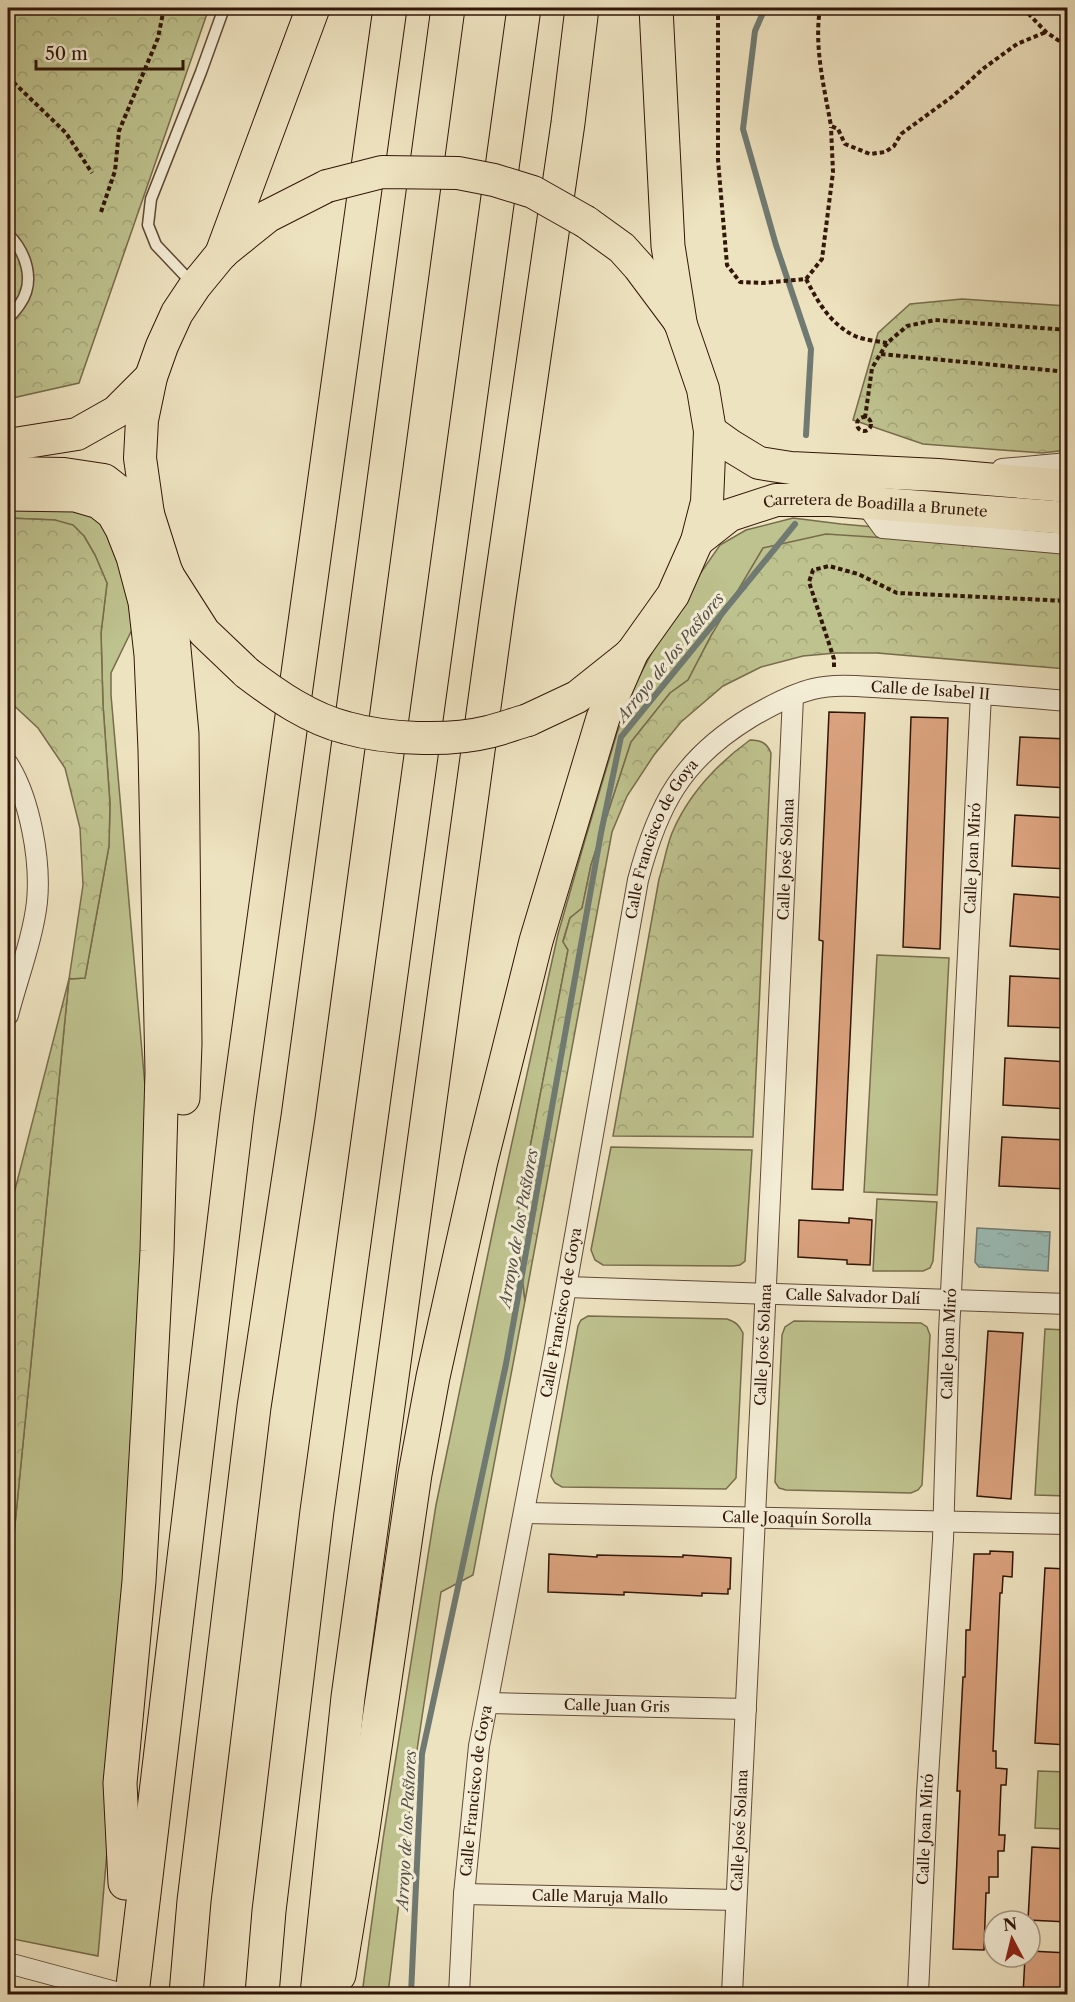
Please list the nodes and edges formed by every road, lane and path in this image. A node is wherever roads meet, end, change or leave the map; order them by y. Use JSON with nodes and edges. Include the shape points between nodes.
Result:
{"nodes":[{"id":1,"x":164,"y":8,"type":"edge"},
{"id":2,"x":224,"y":8,"type":"edge"},
{"id":3,"x":313,"y":8,"type":"edge"},
{"id":4,"x":390,"y":8,"type":"edge"},
{"id":5,"x":448,"y":8,"type":"edge"},
{"id":6,"x":524,"y":8,"type":"edge"},
{"id":7,"x":582,"y":8,"type":"edge"},
{"id":8,"x":656,"y":8,"type":"edge"},
{"id":9,"x":718,"y":8,"type":"edge"},
{"id":10,"x":820,"y":8,"type":"edge"},
{"id":11,"x":1023,"y":8,"type":"edge"},
{"id":12,"x":1046,"y":32,"type":"junction"},
{"id":13,"x":1068,"y":47,"type":"edge"},
{"id":14,"x":8,"y":77,"type":"edge"},
{"id":15,"x":831,"y":126,"type":"junction"},
{"id":16,"x":92,"y":173,"type":"dead end"},
{"id":17,"x":101,"y":212,"type":"dead end"},
{"id":18,"x":8,"y":234,"type":"edge"},
{"id":19,"x":222,"y":253,"type":"junction"},
{"id":20,"x":806,"y":279,"type":"junction"},
{"id":21,"x":195,"y":286,"type":"junction"},
{"id":22,"x":8,"y":319,"type":"edge"},
{"id":23,"x":680,"y":322,"type":"junction"},
{"id":24,"x":1068,"y":330,"type":"edge"},
{"id":25,"x":887,"y":343,"type":"junction"},
{"id":26,"x":880,"y":354,"type":"junction"},
{"id":27,"x":1068,"y":372,"type":"edge"},
{"id":28,"x":151,"y":377,"type":"junction"},
{"id":29,"x":865,"y":418,"type":"dead end"},
{"id":30,"x":710,"y":431,"type":"junction"},
{"id":31,"x":8,"y":445,"type":"edge"},
{"id":32,"x":1068,"y":463,"type":"edge"},
{"id":33,"x":8,"y":473,"type":"edge"},
{"id":34,"x":938,"y":475,"type":"junction"},
{"id":35,"x":1068,"y":486,"type":"edge"},
{"id":36,"x":8,"y":494,"type":"edge"},
{"id":37,"x":864,"y":502,"type":"junction"},
{"id":38,"x":148,"y":514,"type":"junction"},
{"id":39,"x":1068,"y":518,"type":"edge"},
{"id":40,"x":696,"y":541,"type":"junction"},
{"id":41,"x":1068,"y":544,"type":"edge"},
{"id":42,"x":167,"y":574,"type":"junction"},
{"id":43,"x":1068,"y":602,"type":"edge"},
{"id":44,"x":832,"y":653,"type":"dead end"},
{"id":45,"x":631,"y":654,"type":"junction"},
{"id":46,"x":981,"y":694,"type":"junction"},
{"id":47,"x":793,"y":697,"type":"junction"},
{"id":48,"x":1068,"y":701,"type":"edge"},
{"id":49,"x":8,"y":764,"type":"edge"},
{"id":50,"x":8,"y":1015,"type":"edge"},
{"id":51,"x":567,"y":1287,"type":"junction"},
{"id":52,"x":767,"y":1294,"type":"junction"},
{"id":53,"x":951,"y":1300,"type":"junction"},
{"id":54,"x":1068,"y":1304,"type":"edge"},
{"id":55,"x":525,"y":1513,"type":"junction"},
{"id":56,"x":754,"y":1518,"type":"junction"},
{"id":57,"x":944,"y":1522,"type":"junction"},
{"id":58,"x":1068,"y":1524,"type":"edge"},
{"id":59,"x":488,"y":1703,"type":"junction"},
{"id":60,"x":746,"y":1709,"type":"junction"},
{"id":61,"x":125,"y":1883,"type":"junction"},
{"id":62,"x":464,"y":1894,"type":"junction"},
{"id":63,"x":736,"y":1900,"type":"junction"},
{"id":64,"x":8,"y":1963,"type":"edge"},
{"id":65,"x":123,"y":1995,"type":"edge"},
{"id":66,"x":132,"y":1995,"type":"edge"},
{"id":67,"x":186,"y":1995,"type":"edge"},
{"id":68,"x":262,"y":1995,"type":"edge"},
{"id":69,"x":317,"y":1995,"type":"edge"},
{"id":70,"x":337,"y":1995,"type":"edge"},
{"id":71,"x":459,"y":1995,"type":"edge"},
{"id":72,"x":732,"y":1995,"type":"edge"},
{"id":73,"x":918,"y":1995,"type":"edge"}],
"edges":[{"from":1,"to":17,"type":"path","via":[[158,38],[119,130],[115,171]]},
{"from":2,"to":21,"type":"lane","via":[[154,189],[148,225],[156,245]]},
{"from":3,"to":19,"type":"highway"},
{"from":4,"to":66,"type":"highway","via":[[237,1114]]},
{"from":5,"to":67,"type":"highway","via":[[301,1093],[254,1407]]},
{"from":6,"to":68,"type":"highway","via":[[318,1499]]},
{"from":7,"to":69,"type":"highway","via":[[348,1697]]},
{"from":8,"to":23,"type":"highway","via":[[668,246]]},
{"from":9,"to":20,"type":"path","via":[[718,160],[727,266],[740,282]]},
{"from":10,"to":15,"type":"path","via":[[819,56]]},
{"from":11,"to":12,"type":"path"},
{"from":12,"to":13,"type":"path"},
{"from":12,"to":15,"type":"path","via":[[1017,44],[984,68],[901,134],[885,152],[870,154],[845,144],[838,129]]},
{"from":14,"to":16,"type":"path","via":[[66,133]]},
{"from":15,"to":20,"type":"path","via":[[833,172],[822,259]]},
{"from":18,"to":22,"type":"lane","via":[[27,265],[28,287],[21,304]]},
{"from":19,"to":21,"type":"main road"},
{"from":19,"to":23,"type":"main road","bridge":true,"via":[[268,216],[327,186],[382,172],[458,173],[533,192],[586,222],[622,248]]},
{"from":20,"to":25,"type":"path","via":[[821,307],[836,324],[856,337]]},
{"from":21,"to":28,"type":"main road","via":[[177,313]]},
{"from":23,"to":30,"type":"main road","via":[[703,389]]},
{"from":24,"to":25,"type":"path","via":[[935,320],[907,326]]},
{"from":25,"to":26,"type":"path"},
{"from":26,"to":27,"type":"path"},
{"from":26,"to":29,"type":"path","via":[[872,368]]},
{"from":28,"to":31,"type":"main road","via":[[116,412],[77,434]]},
{"from":28,"to":38,"type":"main road","via":[[142,420],[140,458]]},
{"from":30,"to":34,"type":"main road","via":[[759,463]]},
{"from":30,"to":40,"type":"main road","via":[[707,502]]},
{"from":32,"to":34,"type":"street"},
{"from":33,"to":38,"type":"main road","via":[[64,474],[104,480]]},
{"from":34,"to":35,"type":"main road"},
{"from":36,"to":61,"type":"highway","via":[[75,495],[99,502],[113,513],[133,557],[145,602],[151,655],[162,1072],[149,1416],[139,1581],[120,1783]]},
{"from":37,"to":39,"type":"main road","name":"Carretera de Boadilla a Brunete"},
{"from":37,"to":40,"type":"main road","name":"Carretera de Boadilla a Brunete","via":[[776,500],[730,515]]},
{"from":37,"to":41,"type":"street","via":[[883,528]]},
{"from":38,"to":42,"type":"main road"},
{"from":40,"to":45,"type":"main road","via":[[673,595]]},
{"from":42,"to":45,"type":"main road","bridge":true,"via":[[204,632],[246,673],[276,695],[345,728],[393,737],[486,733],[528,720],[577,697]]},
{"from":42,"to":61,"type":"highway","via":[[182,734],[184,1044],[180,1220],[169,1392]]},
{"from":43,"to":44,"type":"path","via":[[897,593],[858,574],[829,566],[813,570],[809,582]]},
{"from":45,"to":70,"type":"highway","via":[[603,718],[536,941],[481,1161],[436,1365],[415,1474]]},
{"from":46,"to":47,"type":"street","name":"Calle de Isabel II","via":[[835,686]]},
{"from":46,"to":48,"type":"street","name":"Calle de Isabel II"},
{"from":46,"to":53,"type":"street","name":"Calle Joan Miró"},
{"from":47,"to":51,"type":"street","name":"Calle Francisco de Goya","via":[[765,709],[701,754],[666,801],[648,843],[638,880]]},
{"from":47,"to":52,"type":"street","name":"Calle José Solana"},
{"from":49,"to":50,"type":"street","via":[[27,808],[36,857],[37,902]]},
{"from":51,"to":52,"type":"street","name":"Calle Salvador Dalí"},
{"from":51,"to":55,"type":"street","name":"Calle Francisco de Goya"},
{"from":52,"to":53,"type":"street","name":"Calle Salvador Dalí"},
{"from":52,"to":56,"type":"street","name":"Calle José Solana"},
{"from":53,"to":54,"type":"street","name":"Calle Salvador Dalí"},
{"from":53,"to":57,"type":"street","name":"Calle Joan Miró"},
{"from":55,"to":56,"type":"street","name":"Calle Joaquín Sorolla"},
{"from":55,"to":59,"type":"street","name":"Calle Francisco de Goya"},
{"from":56,"to":57,"type":"street","name":"Calle Joaquín Sorolla"},
{"from":56,"to":60,"type":"street","name":"Calle José Solana"},
{"from":57,"to":58,"type":"street","name":"Calle Joaquín Sorolla"},
{"from":57,"to":73,"type":"street","name":"Calle Joan Miró"},
{"from":59,"to":60,"type":"street","name":"Calle Juan Gris"},
{"from":59,"to":62,"type":"street","name":"Calle Francisco de Goya","via":[[479,1746]]},
{"from":60,"to":63,"type":"street","name":"Calle José Solana"},
{"from":61,"to":65,"type":"highway"},
{"from":62,"to":63,"type":"street","name":"Calle Maruja Mallo"},
{"from":62,"to":71,"type":"street","name":"Calle Francisco de Goya"},
{"from":63,"to":72,"type":"street","name":"Calle José Solana"},
{"from":64,"to":65,"type":"street"}]}
